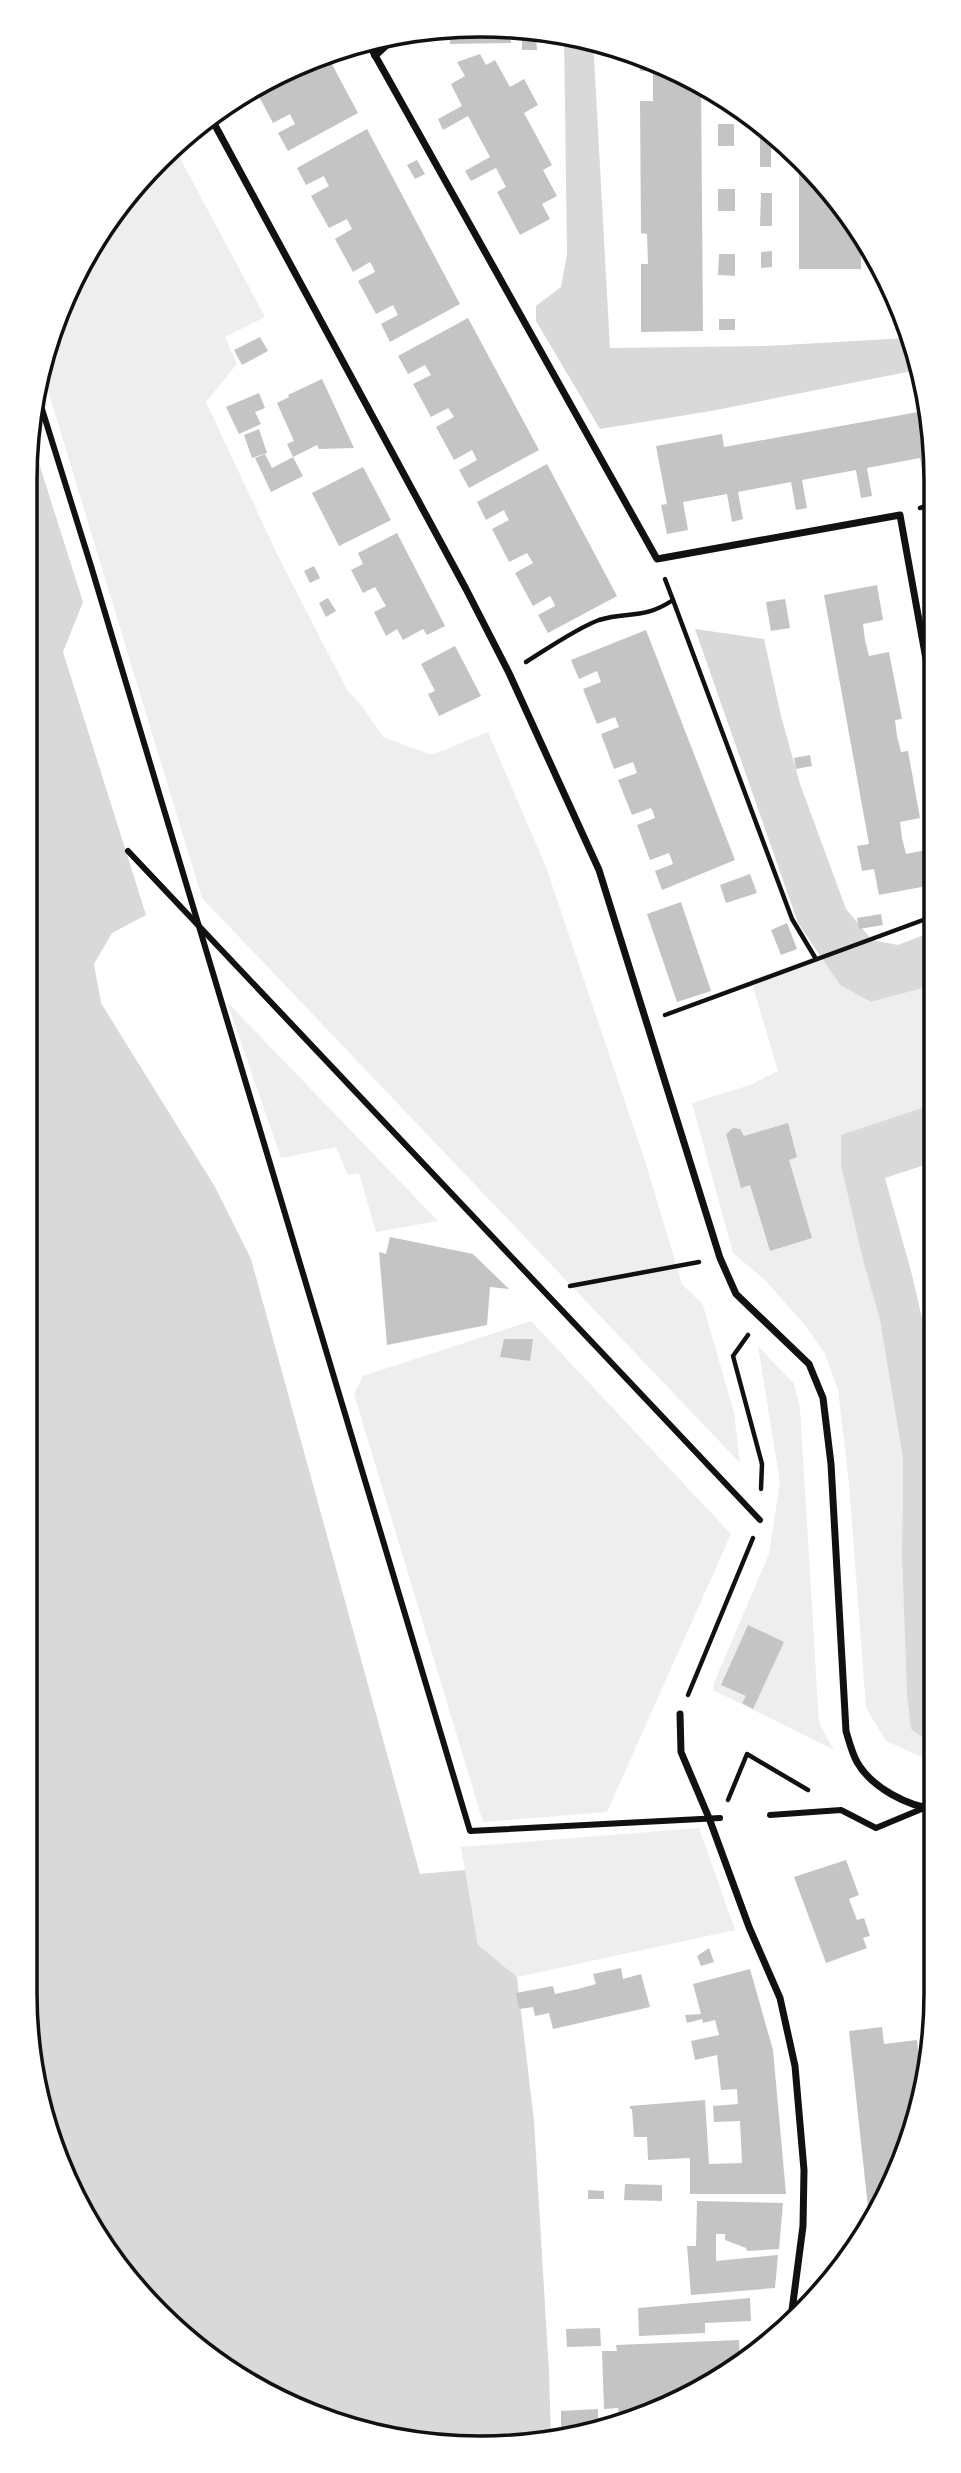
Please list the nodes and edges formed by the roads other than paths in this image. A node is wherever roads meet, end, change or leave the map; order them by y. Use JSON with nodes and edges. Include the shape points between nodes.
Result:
{"nodes":[{"id":1,"x":384,"y":47,"type":"edge"},
{"id":2,"x":372,"y":50,"type":"edge"},
{"id":3,"x":375,"y":56,"type":"junction"},
{"id":4,"x":215,"y":125,"type":"edge"},
{"id":5,"x":43,"y":412,"type":"edge"},
{"id":6,"x":924,"y":648,"type":"edge"},
{"id":7,"x":128,"y":851,"type":"dead end"},
{"id":8,"x":200,"y":928,"type":"junction"},
{"id":9,"x":760,"y":1520,"type":"dead end"},
{"id":10,"x":680,"y":1714,"type":"dead end"},
{"id":11,"x":924,"y":1808,"type":"joint"},
{"id":12,"x":770,"y":1815,"type":"dead end"},
{"id":13,"x":709,"y":1818,"type":"junction"},
{"id":14,"x":720,"y":1818,"type":"road end"},
{"id":15,"x":792,"y":2308,"type":"edge"}],
"edges":[{"from":1,"to":3,"type":"street"},
{"from":2,"to":3,"type":"street"},
{"from":3,"to":6,"type":"street","via":[[657,559],[900,515]]},
{"from":4,"to":11,"type":"street","via":[[466,589],[599,870],[720,1258],[736,1294],[809,1364],[823,1398],[831,1464],[846,1731],[858,1764],[888,1794]]},
{"from":5,"to":8,"type":"street"},
{"from":7,"to":8,"type":"street"},
{"from":8,"to":9,"type":"street"},
{"from":8,"to":13,"type":"street","via":[[470,1831]]},
{"from":10,"to":13,"type":"street","via":[[681,1752]]},
{"from":11,"to":12,"type":"street","via":[[876,1828],[842,1810]]},
{"from":13,"to":14,"type":"street"},
{"from":13,"to":15,"type":"street","via":[[780,1998],[795,2066],[804,2170],[803,2226]]}]}
